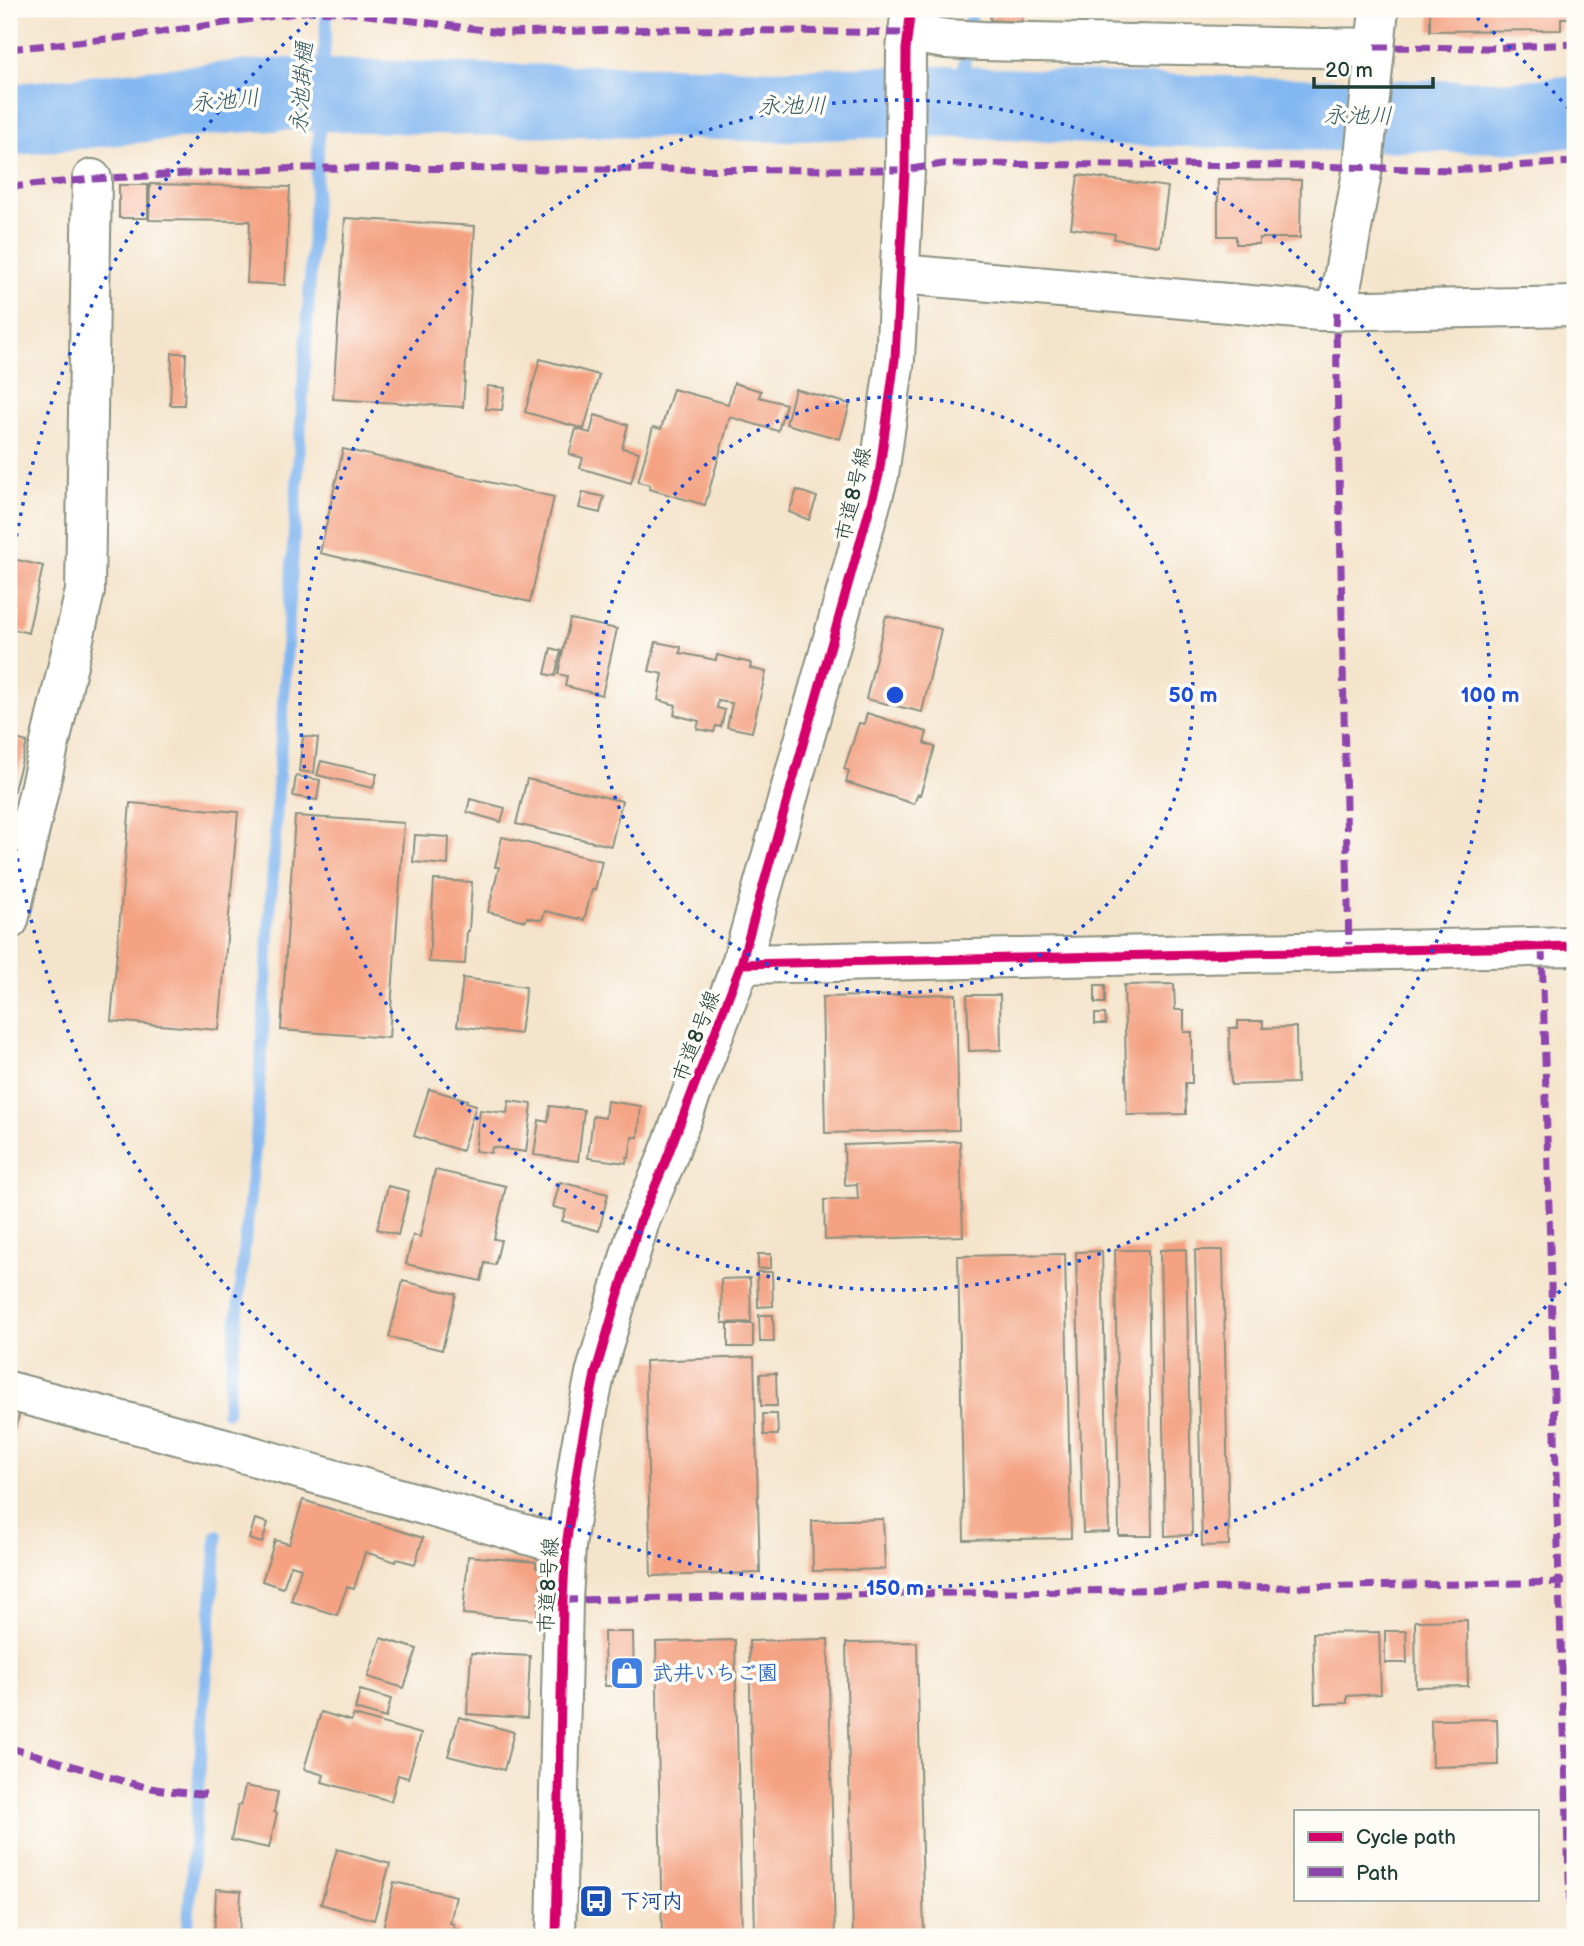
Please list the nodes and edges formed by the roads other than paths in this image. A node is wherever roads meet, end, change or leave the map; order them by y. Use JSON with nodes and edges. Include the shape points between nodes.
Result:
{"nodes":[{"id":1,"x":1379,"y":9,"type":"edge"},
{"id":2,"x":908,"y":30,"type":"edge"},
{"id":3,"x":1375,"y":51,"type":"junction"},
{"id":4,"x":92,"y":179,"type":"dead end"},
{"id":5,"x":900,"y":274,"type":"junction"},
{"id":6,"x":1575,"y":306,"type":"edge"},
{"id":7,"x":1337,"y":312,"type":"junction"},
{"id":8,"x":9,"y":920,"type":"edge"},
{"id":9,"x":1575,"y":946,"type":"edge"},
{"id":10,"x":741,"y":964,"type":"junction"},
{"id":11,"x":9,"y":1391,"type":"edge"},
{"id":12,"x":566,"y":1546,"type":"junction"},
{"id":13,"x":556,"y":1937,"type":"edge"}],
"edges":[{"from":1,"to":3,"type":"street"},
{"from":2,"to":3,"type":"street","via":[[965,40]]},
{"from":2,"to":5,"type":"street","name":"市道8号線"},
{"from":3,"to":7,"type":"street","via":[[1364,155]]},
{"from":4,"to":8,"type":"street","via":[[85,591]]},
{"from":5,"to":7,"type":"street"},
{"from":5,"to":10,"type":"street","name":"市道8号線","via":[[895,359],[879,475]]},
{"from":6,"to":7,"type":"street"},
{"from":9,"to":10,"type":"street"},
{"from":10,"to":12,"type":"street","name":"市道8号線","via":[[640,1221],[595,1374]]},
{"from":11,"to":12,"type":"street"},
{"from":12,"to":13,"type":"street","name":"市道8号線"}]}
